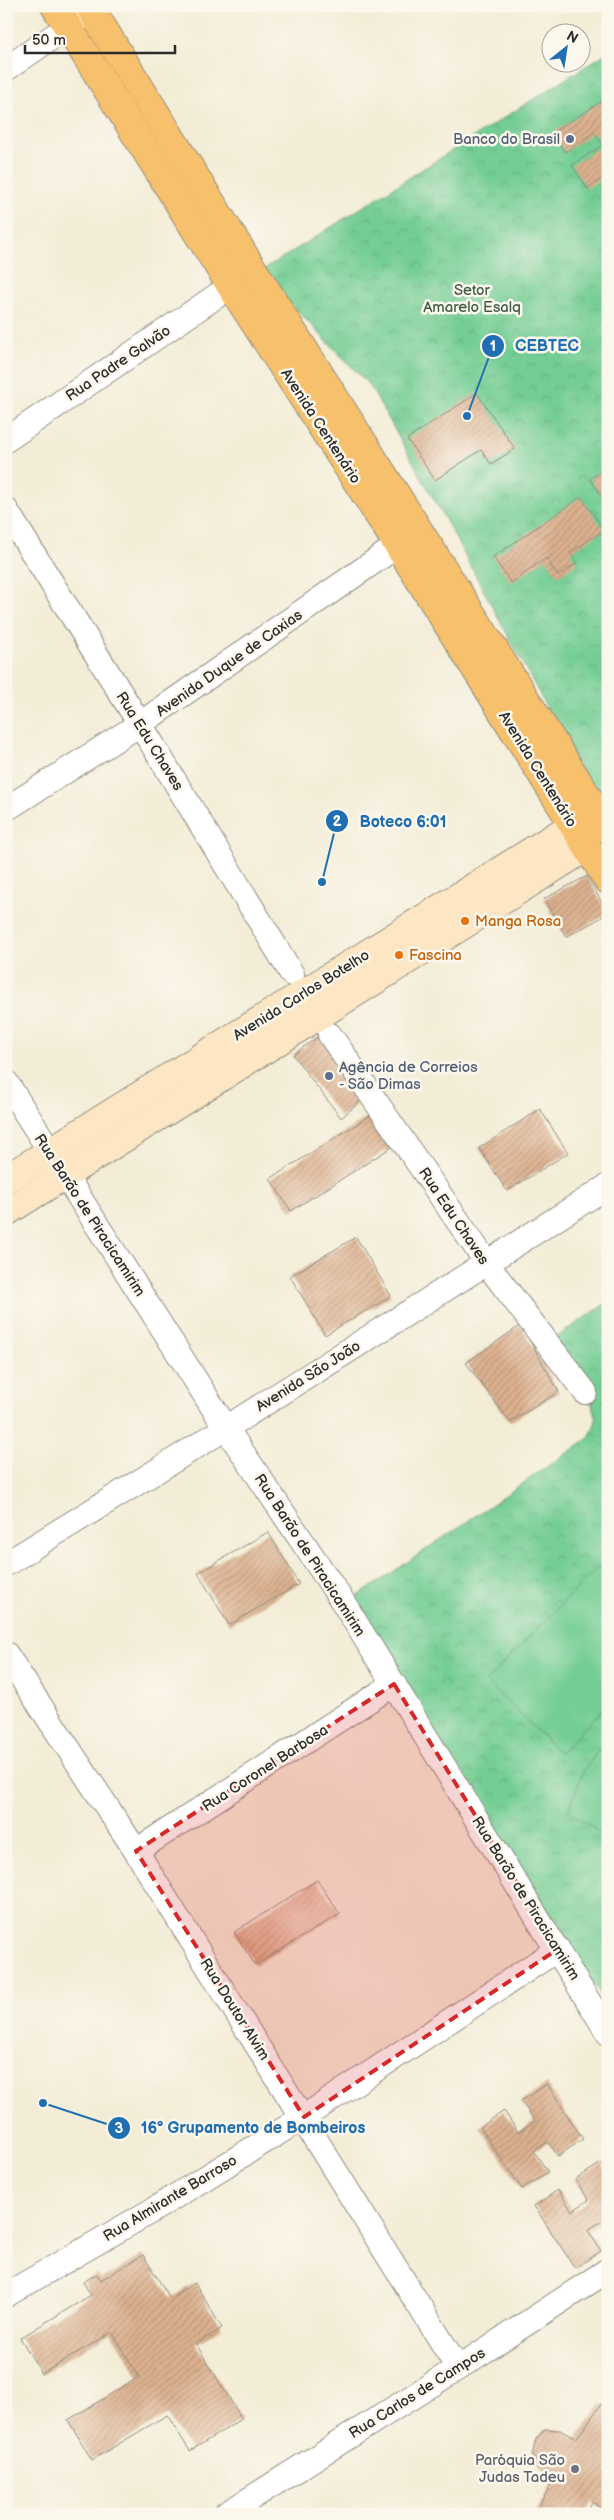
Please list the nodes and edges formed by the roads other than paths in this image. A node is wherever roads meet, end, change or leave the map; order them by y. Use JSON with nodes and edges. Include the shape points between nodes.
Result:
{"nodes":[{"id":1,"x":90,"y":8,"type":"edge"},
{"id":2,"x":61,"y":17,"type":"edge"},
{"id":3,"x":6,"y":69,"type":"edge"},
{"id":4,"x":230,"y":286,"type":"junction"},
{"id":5,"x":6,"y":440,"type":"edge"},
{"id":6,"x":6,"y":510,"type":"edge"},
{"id":7,"x":398,"y":545,"type":"junction"},
{"id":8,"x":140,"y":724,"type":"junction"},
{"id":9,"x":6,"y":810,"type":"edge"},
{"id":10,"x":602,"y":820,"type":"edge"},
{"id":11,"x":580,"y":836,"type":"junction"},
{"id":12,"x":608,"y":880,"type":"edge"},
{"id":13,"x":292,"y":974,"type":"dead end"},
{"id":14,"x":330,"y":1035,"type":"dead end"},
{"id":15,"x":6,"y":1082,"type":"edge"},
{"id":16,"x":50,"y":1152,"type":"junction"},
{"id":17,"x":66,"y":1174,"type":"junction"},
{"id":18,"x":6,"y":1179,"type":"edge"},
{"id":19,"x":608,"y":1186,"type":"edge"},
{"id":20,"x":6,"y":1212,"type":"edge"},
{"id":21,"x":487,"y":1263,"type":"junction"},
{"id":22,"x":584,"y":1392,"type":"dead end"},
{"id":23,"x":226,"y":1428,"type":"junction"},
{"id":24,"x":6,"y":1564,"type":"edge"},
{"id":25,"x":6,"y":1654,"type":"edge"},
{"id":26,"x":394,"y":1684,"type":"junction"},
{"id":27,"x":136,"y":1851,"type":"junction"},
{"id":28,"x":558,"y":1949,"type":"junction"},
{"id":29,"x":608,"y":2033,"type":"edge"},
{"id":30,"x":304,"y":2117,"type":"junction"},
{"id":31,"x":608,"y":2270,"type":"edge"},
{"id":32,"x":14,"y":2290,"type":"edge"},
{"id":33,"x":458,"y":2368,"type":"junction"},
{"id":34,"x":226,"y":2514,"type":"edge"}],
"edges":[{"from":1,"to":2,"type":"street"},
{"from":1,"to":10,"type":"highway","name":"Avenida Centenário"},
{"from":2,"to":3,"type":"street"},
{"from":2,"to":4,"type":"highway","name":"Avenida Centenário"},
{"from":4,"to":5,"type":"street","name":"Rua Padre Galvão"},
{"from":4,"to":7,"type":"highway","name":"Avenida Centenário"},
{"from":6,"to":8,"type":"street","name":"Rua Edu Chaves"},
{"from":7,"to":8,"type":"street","name":"Avenida Duque de Caxias"},
{"from":7,"to":11,"type":"highway","name":"Avenida Centenário"},
{"from":8,"to":9,"type":"street","name":"Avenida Duque de Caxias"},
{"from":8,"to":13,"type":"street","name":"Rua Edu Chaves"},
{"from":10,"to":11,"type":"main road","name":"Avenida Carlos Botelho"},
{"from":11,"to":12,"type":"highway","name":"Avenida Centenário"},
{"from":11,"to":16,"type":"main road","name":"Avenida Carlos Botelho"},
{"from":11,"to":17,"type":"main road","name":"Avenida Carlos Botelho"},
{"from":14,"to":21,"type":"street","name":"Rua Edu Chaves"},
{"from":15,"to":16,"type":"street","name":"Rua Barão de Piracicamirim"},
{"from":16,"to":17,"type":"street","name":"Rua Barão de Piracicamirim"},
{"from":16,"to":18,"type":"main road","name":"Avenida Carlos Botelho"},
{"from":17,"to":20,"type":"main road","name":"Avenida Carlos Botelho"},
{"from":17,"to":23,"type":"street","name":"Rua Barão de Piracicamirim"},
{"from":19,"to":21,"type":"street","name":"Avenida São João"},
{"from":21,"to":22,"type":"street","name":"Rua Edu Chaves"},
{"from":21,"to":23,"type":"street","name":"Avenida São João"},
{"from":23,"to":24,"type":"street","name":"Avenida São João"},
{"from":23,"to":26,"type":"street","name":"Rua Barão de Piracicamirim"},
{"from":25,"to":27,"type":"street","name":"Rua Doutor Alvim"},
{"from":26,"to":27,"type":"street","name":"Rua Coronel Barbosa"},
{"from":26,"to":28,"type":"street","name":"Rua Barão de Piracicamirim"},
{"from":27,"to":30,"type":"street","name":"Rua Doutor Alvim"},
{"from":28,"to":29,"type":"street","name":"Rua Barão de Piracicamirim"},
{"from":28,"to":30,"type":"street","name":"Rua Almirante Barroso"},
{"from":30,"to":32,"type":"street","name":"Rua Almirante Barroso","via":[[153,2210]]},
{"from":30,"to":33,"type":"street","name":"Rua Doutor Alvim"},
{"from":31,"to":33,"type":"street","name":"Rua Carlos de Campos"},
{"from":33,"to":34,"type":"street","name":"Rua Carlos de Campos"}]}
